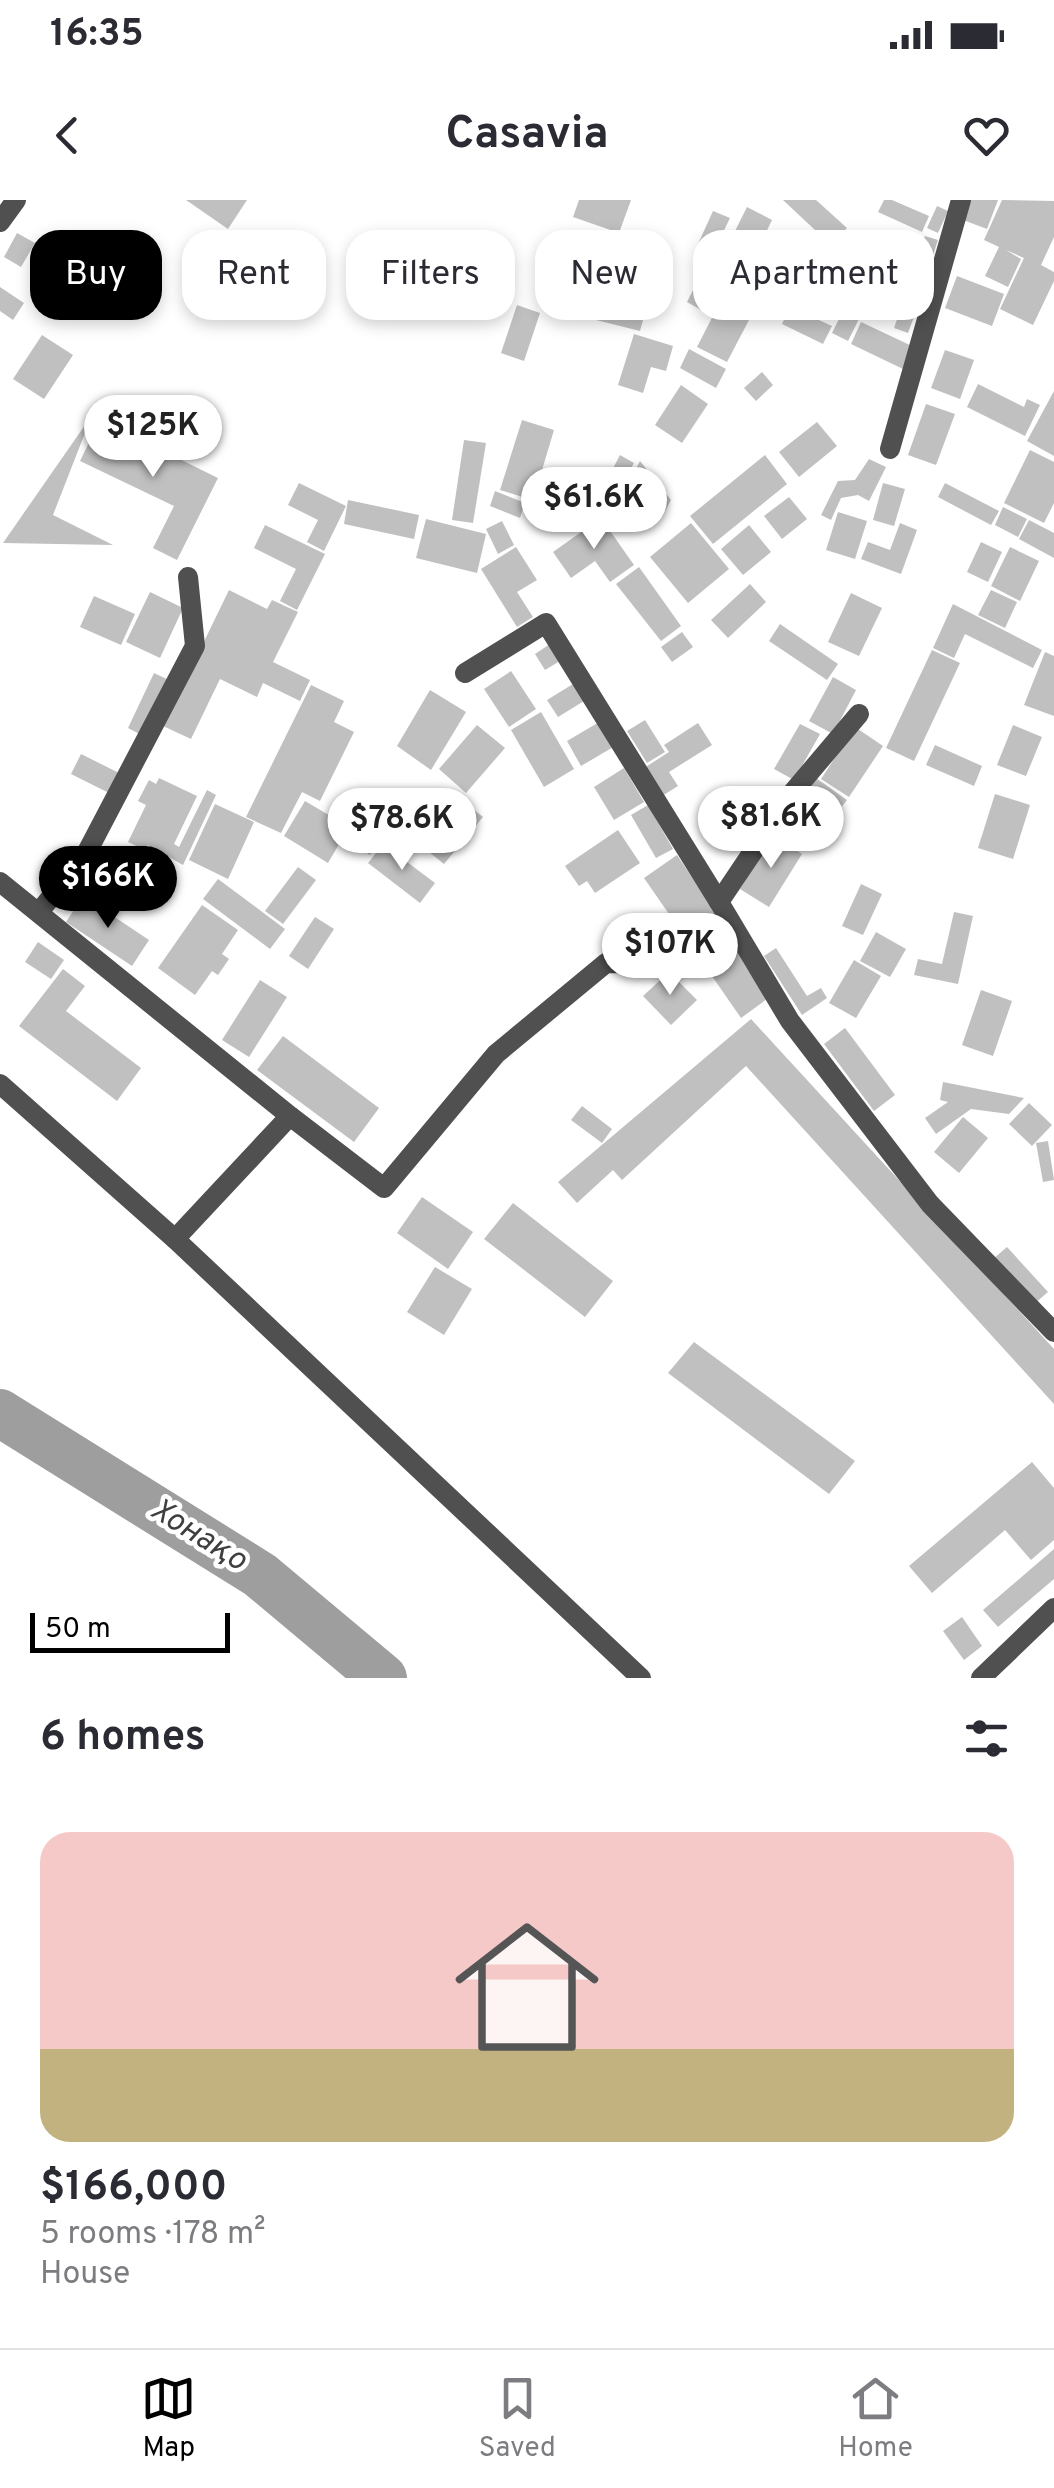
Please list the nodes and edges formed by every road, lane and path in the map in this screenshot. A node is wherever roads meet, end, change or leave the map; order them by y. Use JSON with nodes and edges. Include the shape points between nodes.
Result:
{"nodes":[{"id":1,"x":16,"y":200,"type":"edge"},
{"id":2,"x":961,"y":200,"type":"edge"},
{"id":3,"x":0,"y":222,"type":"edge"},
{"id":4,"x":890,"y":449,"type":"dead end"},
{"id":5,"x":188,"y":577,"type":"dead end"},
{"id":6,"x":465,"y":673,"type":"dead end"},
{"id":7,"x":858,"y":714,"type":"dead end"},
{"id":8,"x":0,"y":882,"type":"edge"},
{"id":9,"x":719,"y":902,"type":"junction"},
{"id":10,"x":39,"y":912,"type":"junction"},
{"id":11,"x":648,"y":964,"type":"dead end"},
{"id":12,"x":0,"y":1084,"type":"edge"},
{"id":13,"x":290,"y":1116,"type":"junction"},
{"id":14,"x":175,"y":1239,"type":"junction"},
{"id":15,"x":1054,"y":1332,"type":"edge"},
{"id":16,"x":1054,"y":1608,"type":"edge"},
{"id":17,"x":641,"y":1678,"type":"edge"},
{"id":18,"x":980,"y":1678,"type":"edge"}],
"edges":[{"from":1,"to":3,"type":"street"},
{"from":2,"to":4,"type":"street"},
{"from":5,"to":10,"type":"street","via":[[195,646],[86,854]]},
{"from":6,"to":9,"type":"street","via":[[546,623]]},
{"from":7,"to":9,"type":"street","via":[[793,792]]},
{"from":8,"to":10,"type":"street"},
{"from":9,"to":15,"type":"street","via":[[790,1021],[930,1204]]},
{"from":10,"to":13,"type":"street"},
{"from":11,"to":13,"type":"street","via":[[606,964],[496,1054],[384,1188]]},
{"from":12,"to":14,"type":"street"},
{"from":13,"to":14,"type":"street"},
{"from":14,"to":17,"type":"street"},
{"from":16,"to":18,"type":"street"}]}
